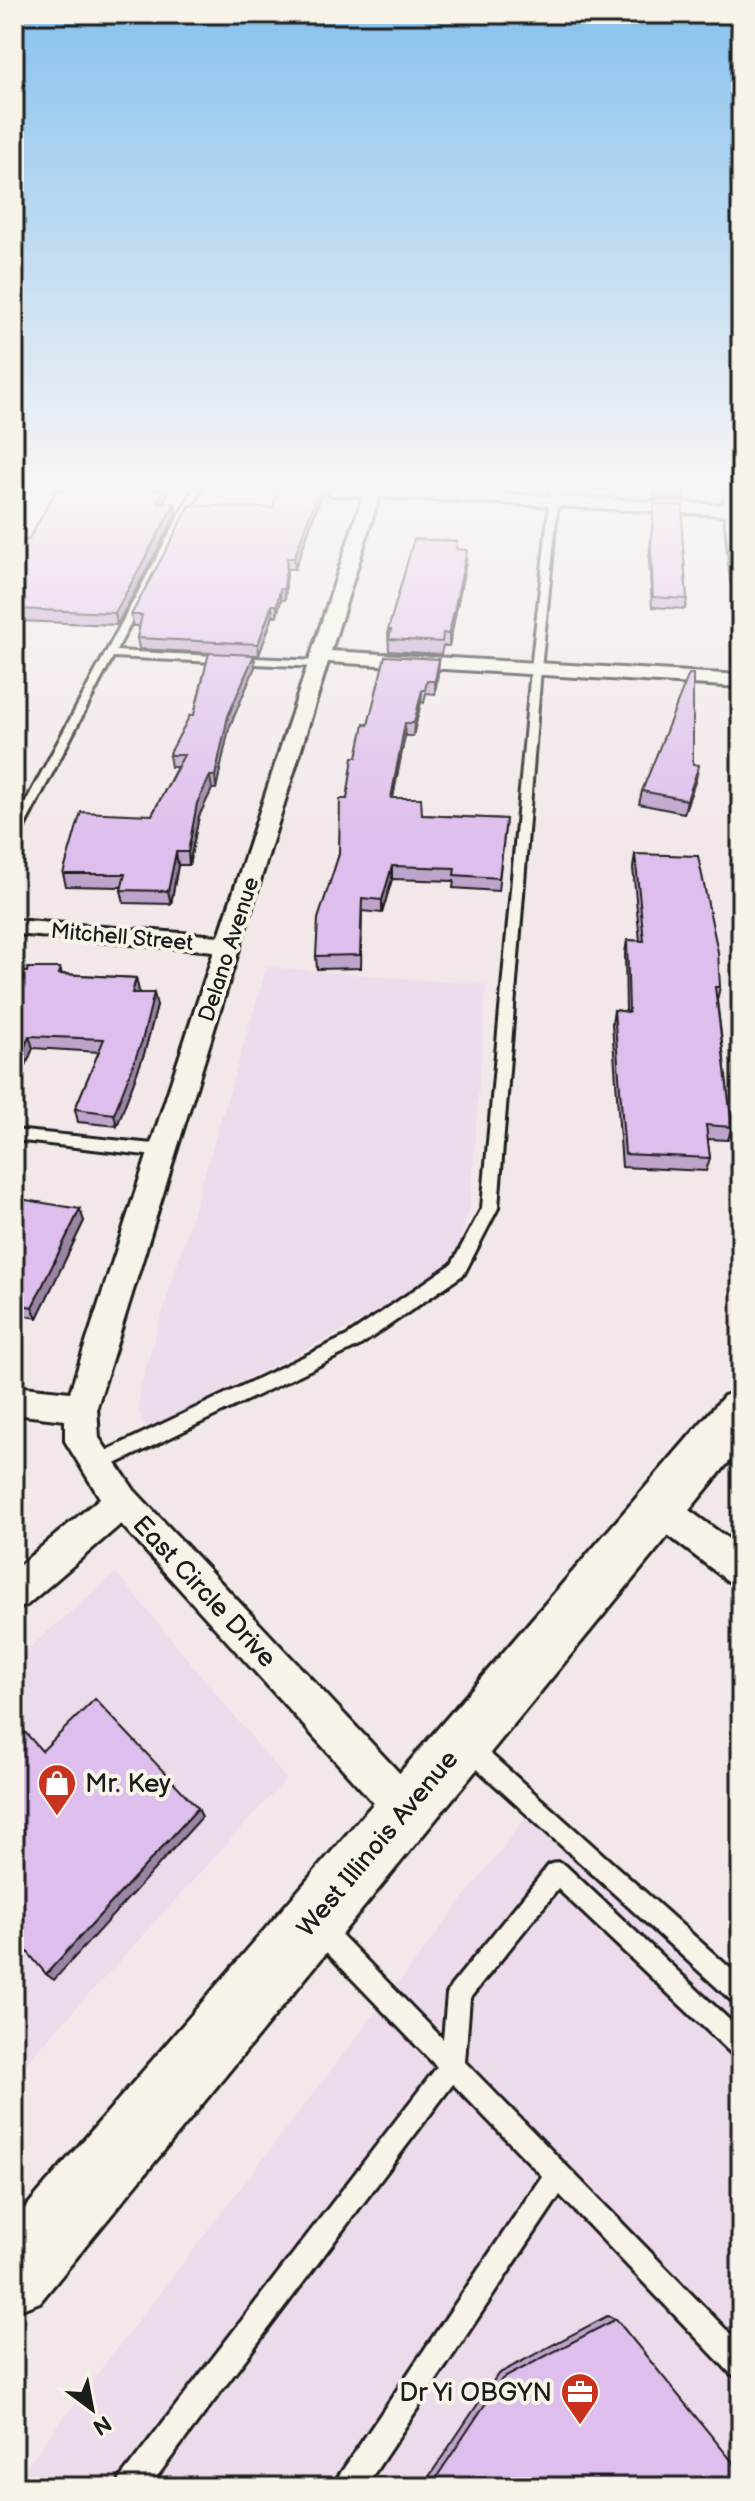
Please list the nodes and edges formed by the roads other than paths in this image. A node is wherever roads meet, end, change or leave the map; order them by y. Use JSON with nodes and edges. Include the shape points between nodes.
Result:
{"nodes":[{"id":1,"x":136,"y":607,"type":"edge"},
{"id":2,"x":335,"y":607,"type":"edge"},
{"id":3,"x":543,"y":607,"type":"edge"},
{"id":4,"x":111,"y":654,"type":"junction"},
{"id":5,"x":318,"y":660,"type":"junction"},
{"id":6,"x":536,"y":669,"type":"junction"},
{"id":7,"x":741,"y":681,"type":"edge"},
{"id":8,"x":14,"y":835,"type":"edge"},
{"id":9,"x":14,"y":927,"type":"edge"},
{"id":10,"x":229,"y":945,"type":"junction"},
{"id":11,"x":14,"y":1135,"type":"edge"},
{"id":12,"x":163,"y":1151,"type":"junction"},
{"id":13,"x":14,"y":1400,"type":"edge"},
{"id":14,"x":81,"y":1407,"type":"junction"},
{"id":15,"x":741,"y":1411,"type":"edge"},
{"id":16,"x":97,"y":1464,"type":"junction"},
{"id":17,"x":122,"y":1501,"type":"junction"},
{"id":18,"x":659,"y":1508,"type":"junction"},
{"id":19,"x":741,"y":1569,"type":"edge"},
{"id":20,"x":14,"y":1593,"type":"edge"},
{"id":21,"x":461,"y":1742,"type":"junction"},
{"id":22,"x":406,"y":1809,"type":"junction"},
{"id":23,"x":312,"y":1921,"type":"junction"},
{"id":24,"x":741,"y":1994,"type":"edge"},
{"id":25,"x":741,"y":2047,"type":"edge"},
{"id":26,"x":453,"y":2065,"type":"junction"},
{"id":27,"x":558,"y":2175,"type":"junction"},
{"id":28,"x":14,"y":2276,"type":"edge"},
{"id":29,"x":741,"y":2364,"type":"edge"},
{"id":30,"x":131,"y":2487,"type":"edge"},
{"id":31,"x":348,"y":2487,"type":"edge"}],
"edges":[{"from":1,"to":4,"type":"lane"},
{"from":2,"to":5,"type":"street","name":"Delano Avenue"},
{"from":3,"to":6,"type":"lane"},
{"from":4,"to":5,"type":"lane"},
{"from":4,"to":8,"type":"lane"},
{"from":5,"to":6,"type":"street"},
{"from":5,"to":10,"type":"street","name":"Delano Avenue"},
{"from":6,"to":7,"type":"street"},
{"from":6,"to":16,"type":"lane","via":[[490,1208],[458,1269],[353,1341]]},
{"from":9,"to":10,"type":"street","name":"Mitchell Street"},
{"from":10,"to":12,"type":"street","name":"Delano Avenue"},
{"from":11,"to":12,"type":"lane"},
{"from":12,"to":14,"type":"street","name":"Delano Avenue"},
{"from":13,"to":14,"type":"street"},
{"from":14,"to":16,"type":"street","name":"East Circle Drive","via":[[82,1441]]},
{"from":15,"to":18,"type":"main road","name":"West Illinois Avenue"},
{"from":16,"to":17,"type":"street","name":"East Circle Drive"},
{"from":17,"to":20,"type":"street"},
{"from":17,"to":22,"type":"street","name":"East Circle Drive"},
{"from":18,"to":19,"type":"street"},
{"from":18,"to":21,"type":"main road","name":"West Illinois Avenue"},
{"from":21,"to":22,"type":"main road","name":"West Illinois Avenue"},
{"from":21,"to":24,"type":"lane"},
{"from":22,"to":23,"type":"main road","name":"West Illinois Avenue"},
{"from":23,"to":26,"type":"lane"},
{"from":23,"to":28,"type":"main road","name":"West Illinois Avenue"},
{"from":25,"to":26,"type":"lane","via":[[557,1873],[459,1994]]},
{"from":26,"to":27,"type":"lane"},
{"from":26,"to":30,"type":"lane"},
{"from":27,"to":29,"type":"lane"},
{"from":27,"to":31,"type":"lane"}]}
